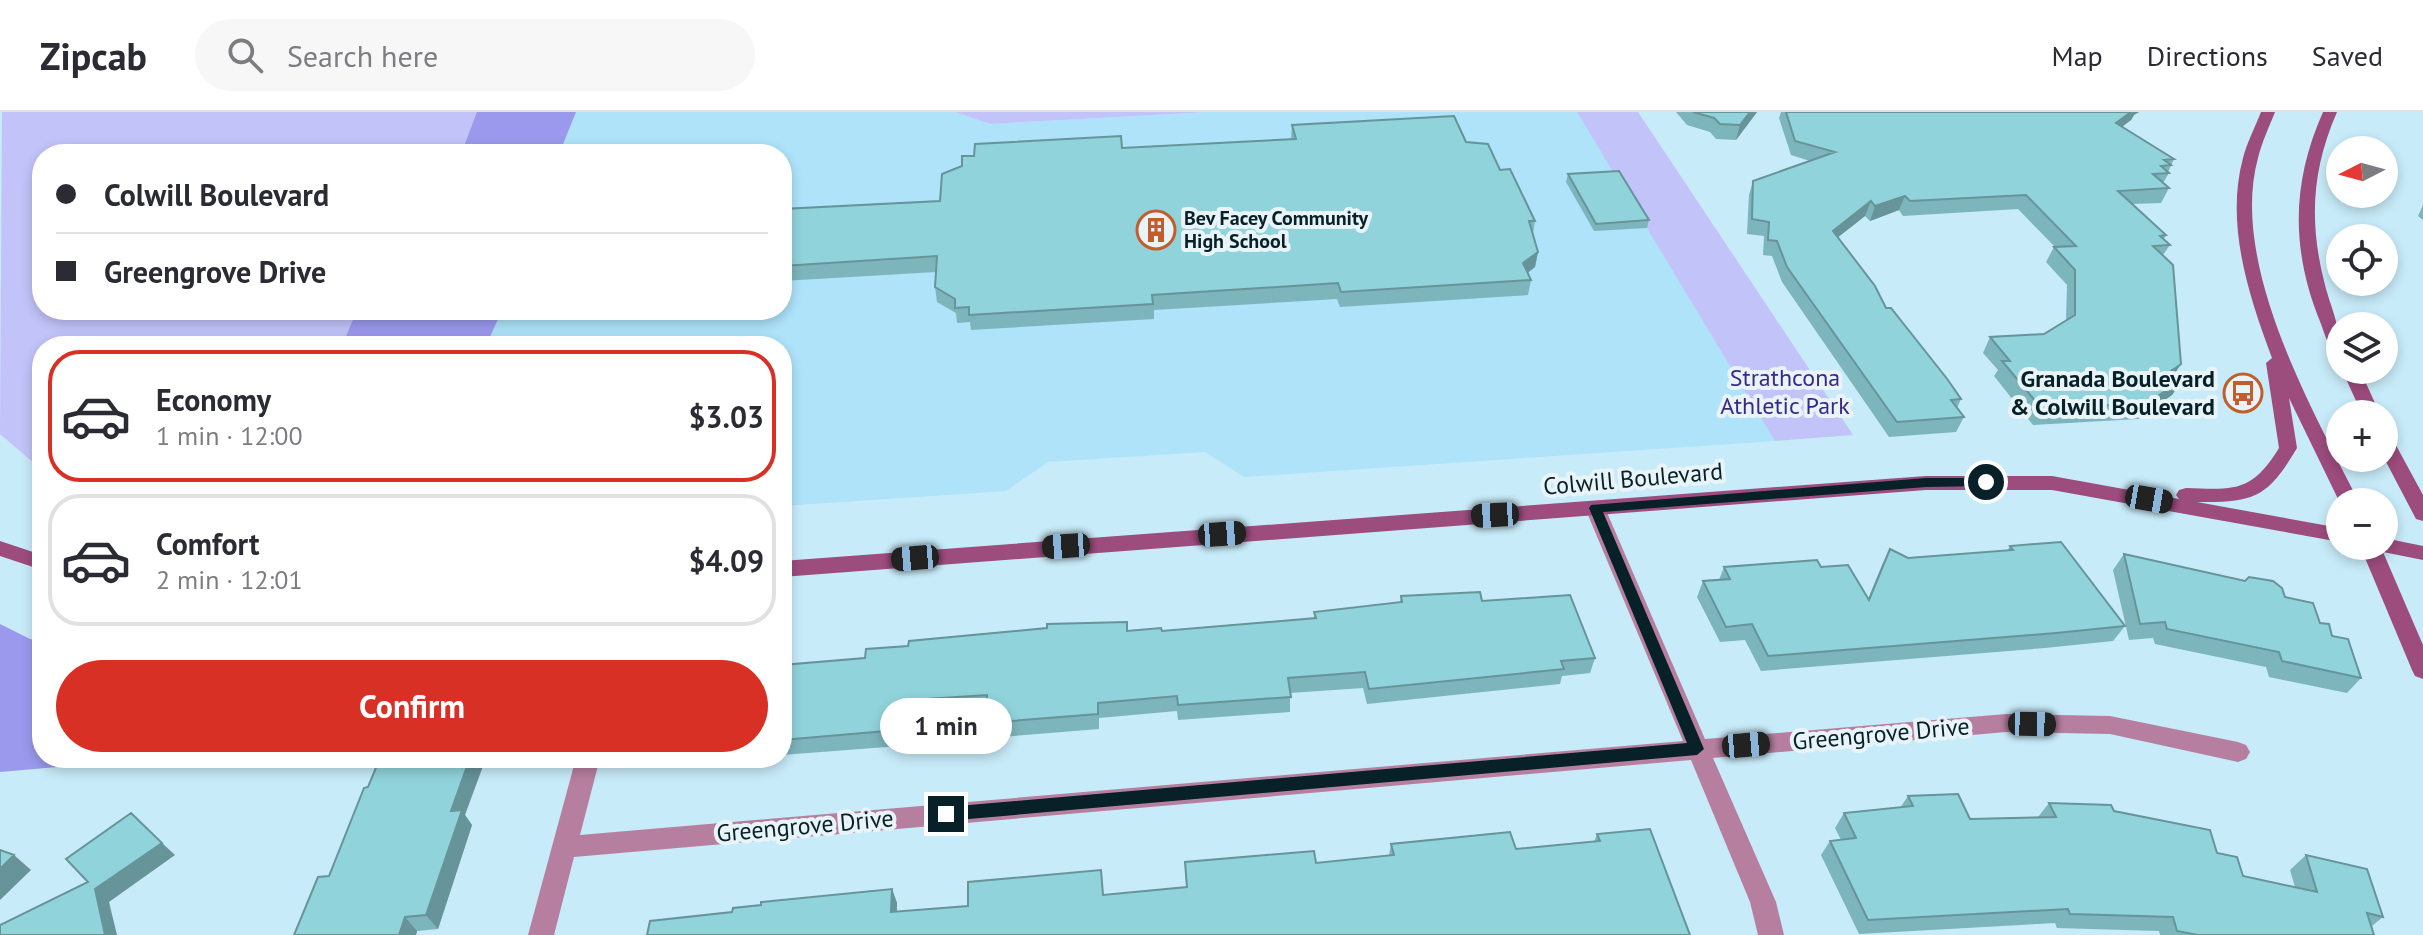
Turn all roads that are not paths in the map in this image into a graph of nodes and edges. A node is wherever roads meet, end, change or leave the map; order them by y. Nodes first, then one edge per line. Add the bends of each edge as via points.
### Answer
1 (2268, 112) edge
2 (2330, 112) edge
3 (2327, 312) edge
4 (2272, 340) junction
5 (2398, 467) edge
6 (2342, 488) edge
7 (2126, 495) junction
8 (1595, 508) junction
9 (2423, 514) edge
10 (2326, 532) edge
11 (0, 548) edge
12 (2398, 548) edge
13 (2423, 553) edge
14 (32, 559) edge
15 (2376, 560) edge
16 (792, 568) edge
17 (2423, 670) edge
18 (1697, 749) junction
19 (2238, 752) dead end
20 (585, 768) edge
21 (564, 847) junction
22 (541, 935) edge
23 (1771, 935) edge

1 - 4 main road via 2248,164 2244,203 2250,257
2 - 3 main road via 2316,138 2305,181 2310,265
4 - 6 main road
4 - 7 main road via 2288,448 2267,480 2220,496
5 - 9 main road
7 - 8 main road, Colwill Boulevard via 2052,483 1926,483
7 - 10 main road, Colwill Boulevard
8 - 16 main road, Colwill Boulevard
8 - 18 street
11 - 14 main road
12 - 13 main road
15 - 17 main road
18 - 19 street, Greengrove Drive via 2006,723 2110,725
18 - 21 street, Greengrove Drive
18 - 23 street via 1763,902
20 - 21 street
21 - 22 street

